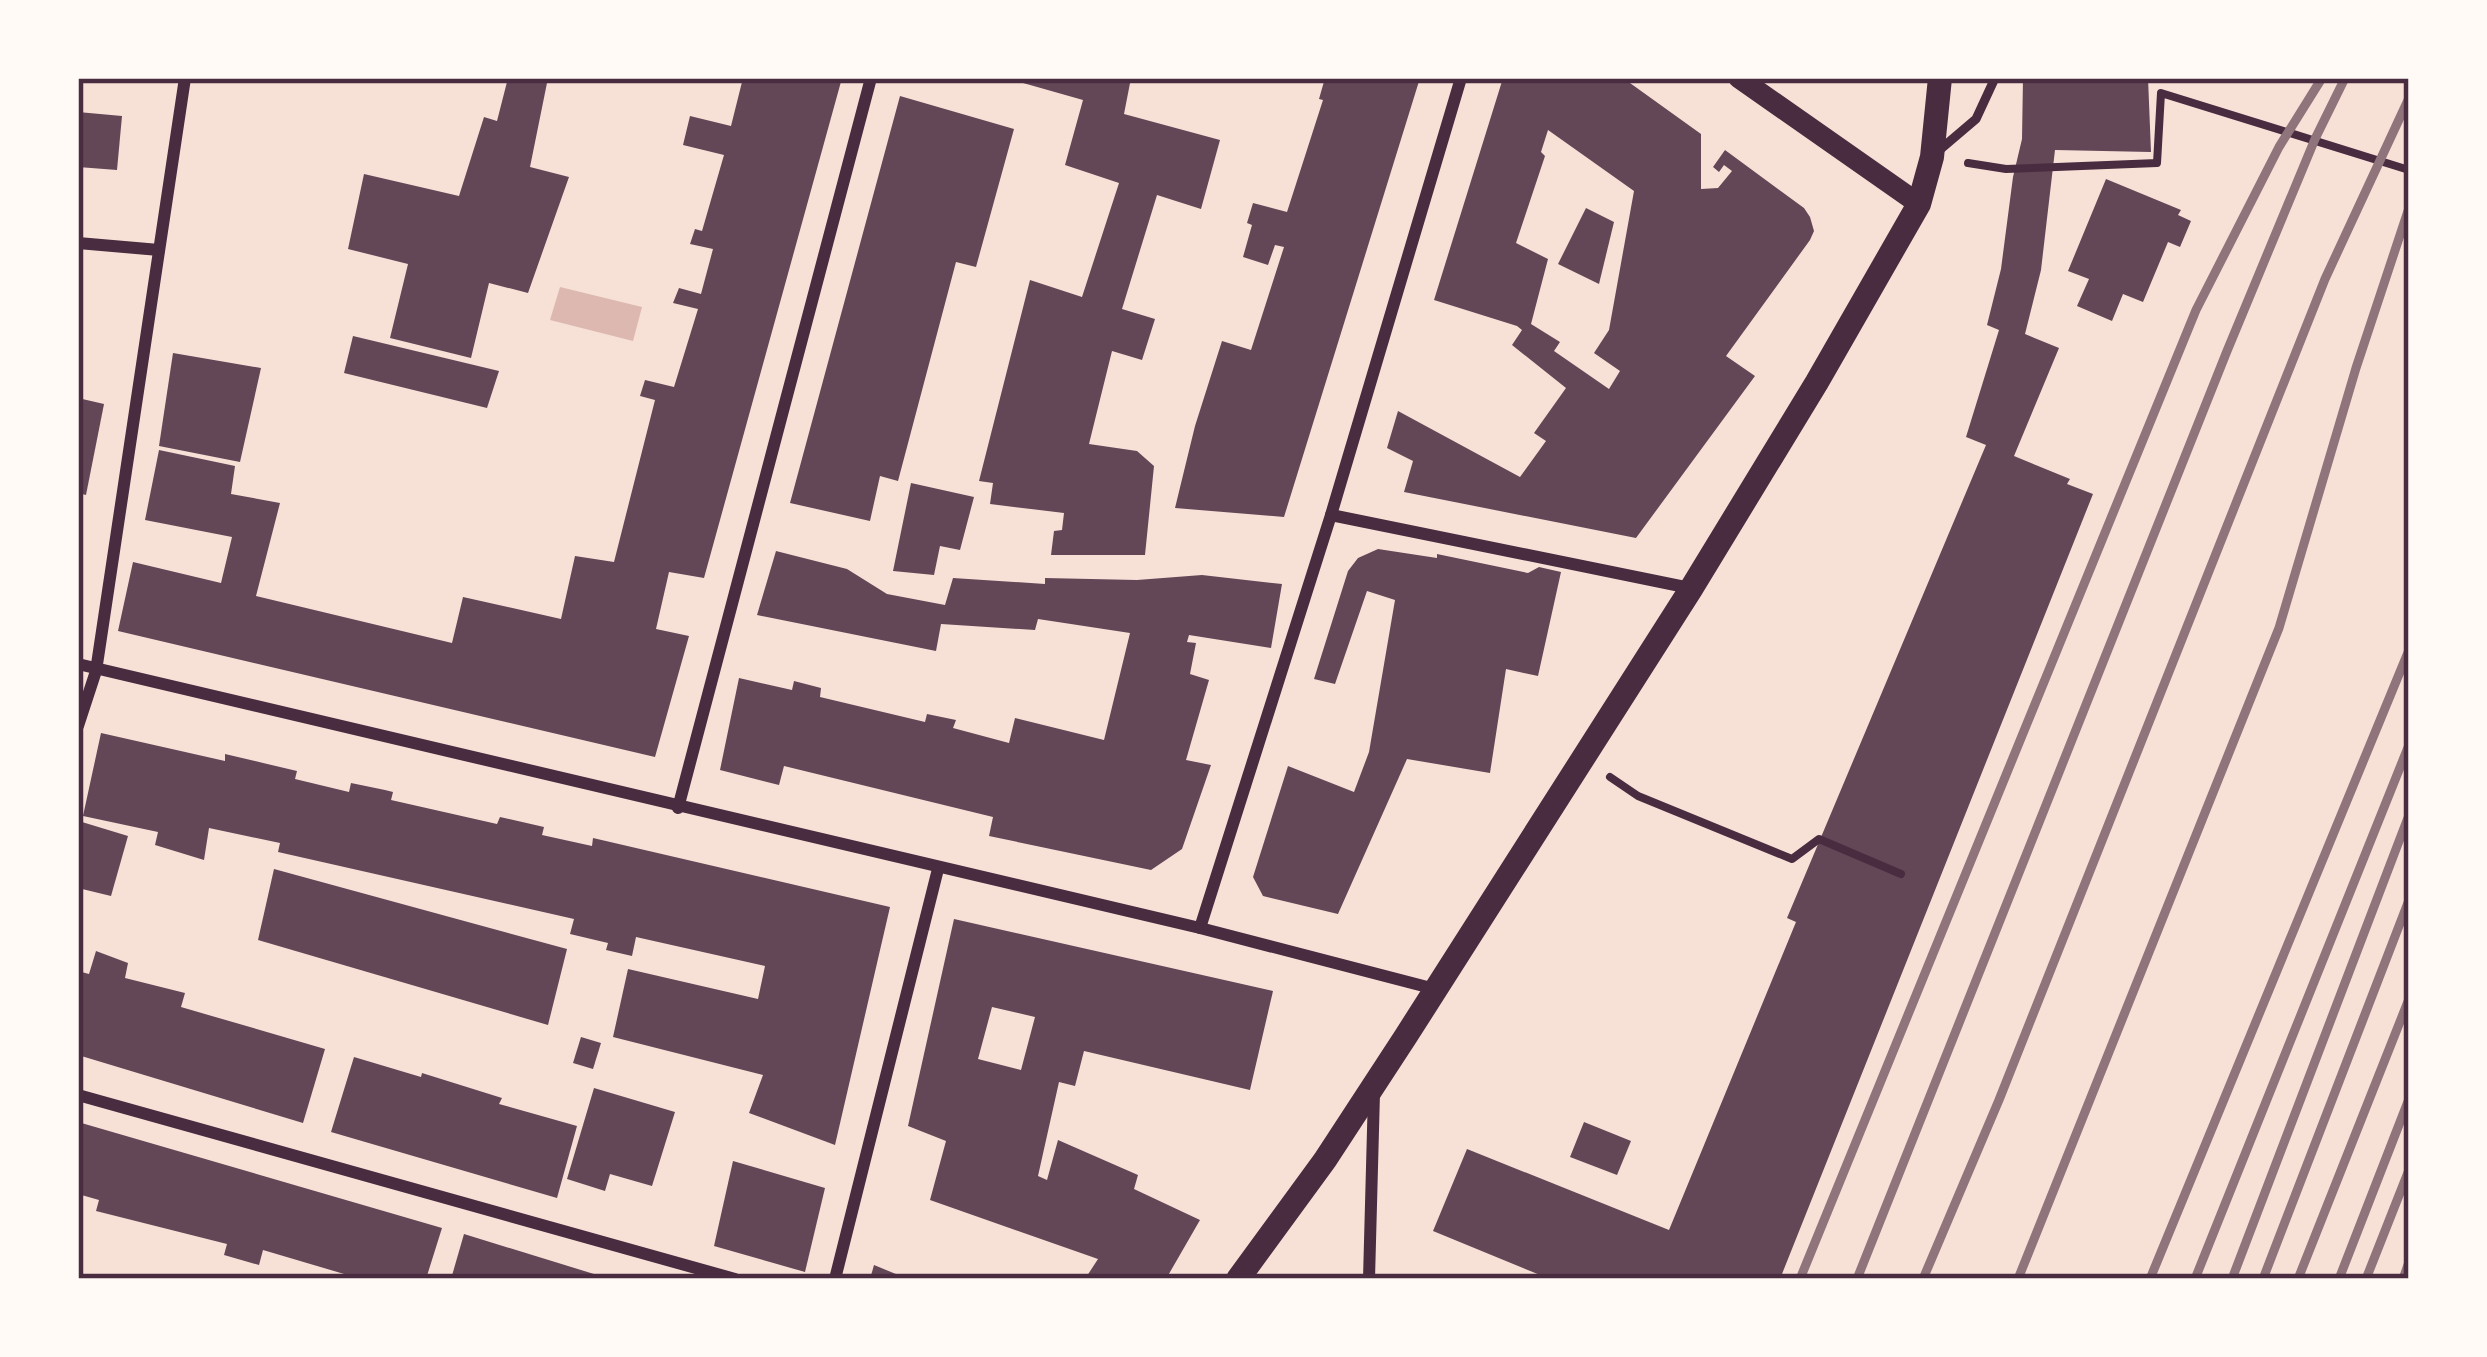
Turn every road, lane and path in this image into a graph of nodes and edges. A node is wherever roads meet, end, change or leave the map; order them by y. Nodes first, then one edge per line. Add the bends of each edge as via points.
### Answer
1 (185, 78) edge
2 (872, 78) edge
3 (1461, 78) edge
4 (1738, 78) edge
5 (1940, 78) edge
6 (1995, 78) edge
7 (1932, 157) junction
8 (2409, 170) edge
9 (1919, 204) junction
10 (78, 243) edge
11 (159, 250) junction
12 (1331, 514) junction
13 (1691, 589) junction
14 (78, 664) edge
15 (96, 671) junction
16 (78, 726) edge
17 (1582, 758) junction
18 (678, 808) junction
19 (938, 869) junction
20 (1901, 874) dead end
21 (1200, 928) junction
22 (1436, 989) junction
23 (1374, 1085) junction
24 (78, 1095) edge
25 (735, 1279) edge
26 (835, 1279) edge
27 (1238, 1279) edge
28 (1369, 1279) edge

1 - 11 street
2 - 18 street
3 - 12 street
4 - 9 street
5 - 7 main road
6 - 7 lane via 1976,119
7 - 8 path via 2006,169 2157,164 2161,93
7 - 9 main road
9 - 13 main road
10 - 11 street
11 - 15 street
12 - 13 street
12 - 21 street
13 - 17 main road
14 - 15 street
15 - 16 street
15 - 18 street
17 - 20 path via 1638,796 1792,860 1819,839
17 - 22 main road
18 - 19 street
19 - 21 street
19 - 26 street
21 - 22 street
22 - 23 main road
23 - 27 main road
23 - 28 street
24 - 25 street

